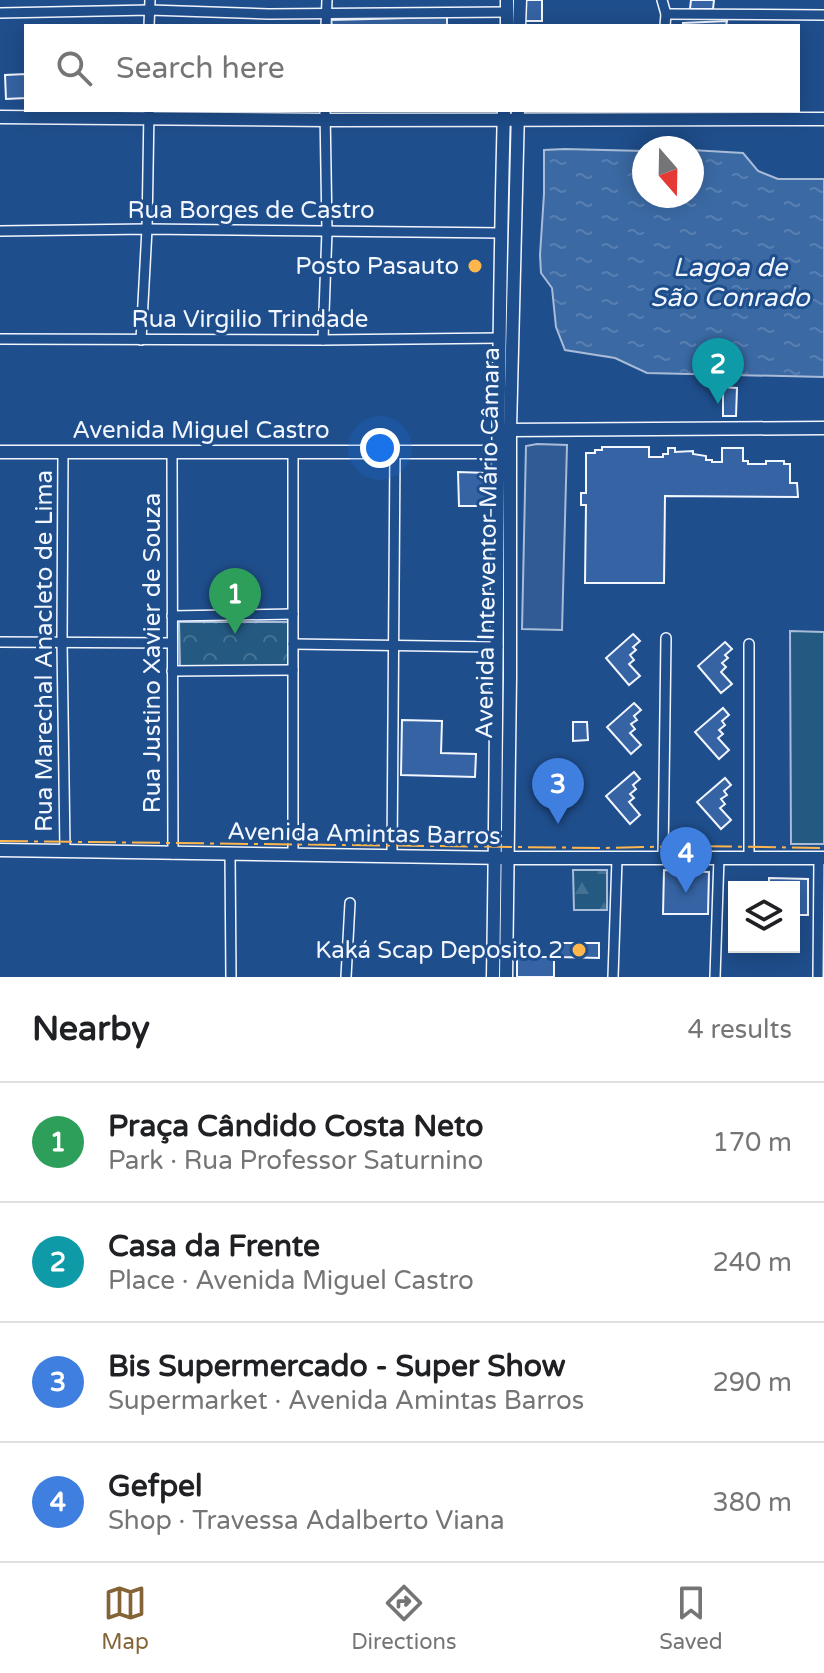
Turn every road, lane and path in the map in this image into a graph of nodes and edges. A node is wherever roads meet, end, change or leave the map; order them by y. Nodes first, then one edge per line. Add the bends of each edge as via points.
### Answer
1 (327, 0) edge
2 (520, 0) edge
3 (662, 0) edge
4 (150, 5) edge
5 (507, 6) edge
6 (0, 13) edge
7 (327, 13) junction
8 (666, 14) junction
9 (824, 15) edge
10 (734, 20) edge
11 (326, 24) edge
12 (519, 24) edge
13 (665, 24) edge
14 (149, 114) edge
15 (325, 115) edge
16 (511, 115) edge
17 (730, 115) edge
18 (0, 117) edge
19 (824, 119) edge
20 (147, 229) junction
21 (0, 231) edge
22 (327, 231) junction
23 (502, 233) junction
24 (500, 338) junction
25 (0, 339) edge
26 (141, 340) junction
27 (323, 340) junction
28 (824, 428) edge
29 (506, 434) junction
30 (0, 452) edge
31 (63, 452) junction
32 (172, 452) junction
33 (293, 452) junction
34 (395, 452) junction
35 (497, 452) junction
36 (293, 614) junction
37 (172, 616) junction
38 (666, 638) dead end
39 (0, 642) edge
40 (62, 642) junction
41 (172, 643) junction
42 (293, 644) junction
43 (749, 644) dead end
44 (394, 646) junction
45 (498, 647) junction
46 (293, 670) junction
47 (172, 671) junction
48 (0, 850) edge
49 (65, 850) junction
50 (173, 854) junction
51 (230, 854) junction
52 (293, 855) junction
53 (392, 857) junction
54 (719, 857) junction
55 (749, 857) junction
56 (501, 858) junction
57 (663, 858) junction
58 (821, 858) edge
59 (617, 859) junction
60 (350, 903) dead end
61 (231, 977) edge
62 (346, 977) edge
63 (493, 977) edge
64 (506, 977) edge
65 (613, 977) edge
66 (715, 977) edge
67 (818, 977) edge

1 - 7 street
2 - 12 main road
3 - 8 street
4 - 6 street
4 - 7 street
5 - 7 street
7 - 11 street
8 - 10 street
8 - 13 street
9 - 10 street
14 - 15 main road
14 - 18 main road
14 - 20 street
15 - 16 main road
15 - 22 street
16 - 17 main road
16 - 23 main road, Avenida Interventor Mário Câmara
16 - 29 main road, Avenida Interventor Mário Câmara
17 - 19 main road
20 - 21 street, Rua Borges de Castro
20 - 22 street, Rua Borges de Castro
20 - 26 street
22 - 23 street, Rua Borges de Castro
22 - 27 street
23 - 24 main road, Avenida Interventor Mário Câmara
24 - 27 street, Rua Virgilio Trindade
24 - 29 main road, Avenida Interventor Mário Câmara
25 - 26 street, Rua Virgilio Trindade
26 - 27 street, Rua Virgilio Trindade
28 - 29 main road
29 - 35 main road, Avenida Interventor Mário Câmara
29 - 56 main road, Avenida Interventor Mário Câmara via 510,678
30 - 31 main road, Avenida Miguel Castro
31 - 32 main road, Avenida Miguel Castro
31 - 40 street, Rua Marechal Anacleto de Lima
32 - 33 main road, Avenida Miguel Castro
32 - 37 street, Rua Justino Xavier de Souza
33 - 34 main road, Avenida Miguel Castro
33 - 36 street
34 - 35 main road, Avenida Miguel Castro
34 - 44 street
35 - 45 main road, Avenida Interventor Mário Câmara
36 - 37 street
36 - 42 street
37 - 41 street, Rua Justino Xavier de Souza
38 - 57 street
39 - 40 street
40 - 41 street
40 - 49 street, Rua Marechal Anacleto de Lima
41 - 47 street, Rua Justino Xavier de Souza
42 - 44 street
42 - 46 street
43 - 55 street
44 - 45 street
44 - 53 street
45 - 56 main road, Avenida Interventor Mário Câmara
46 - 47 street
46 - 52 street
47 - 50 street, Rua Justino Xavier de Souza
48 - 49 main road, Avenida Amintas Barros
49 - 50 main road, Avenida Amintas Barros
50 - 51 main road, Avenida Amintas Barros
51 - 52 main road, Avenida Amintas Barros
51 - 61 street
52 - 53 main road, Avenida Amintas Barros
53 - 56 main road, Avenida Amintas Barros
54 - 55 main road, Avenida Amintas Barros
54 - 57 main road, Avenida Amintas Barros
54 - 66 street
55 - 58 main road, Avenida Amintas Barros
56 - 59 main road, Avenida Amintas Barros
56 - 63 main road, Avenida Interventor Mário Câmara
56 - 64 main road, Avenida Interventor Mário Câmara
57 - 59 main road, Avenida Amintas Barros
58 - 67 street
59 - 65 street
60 - 62 street

